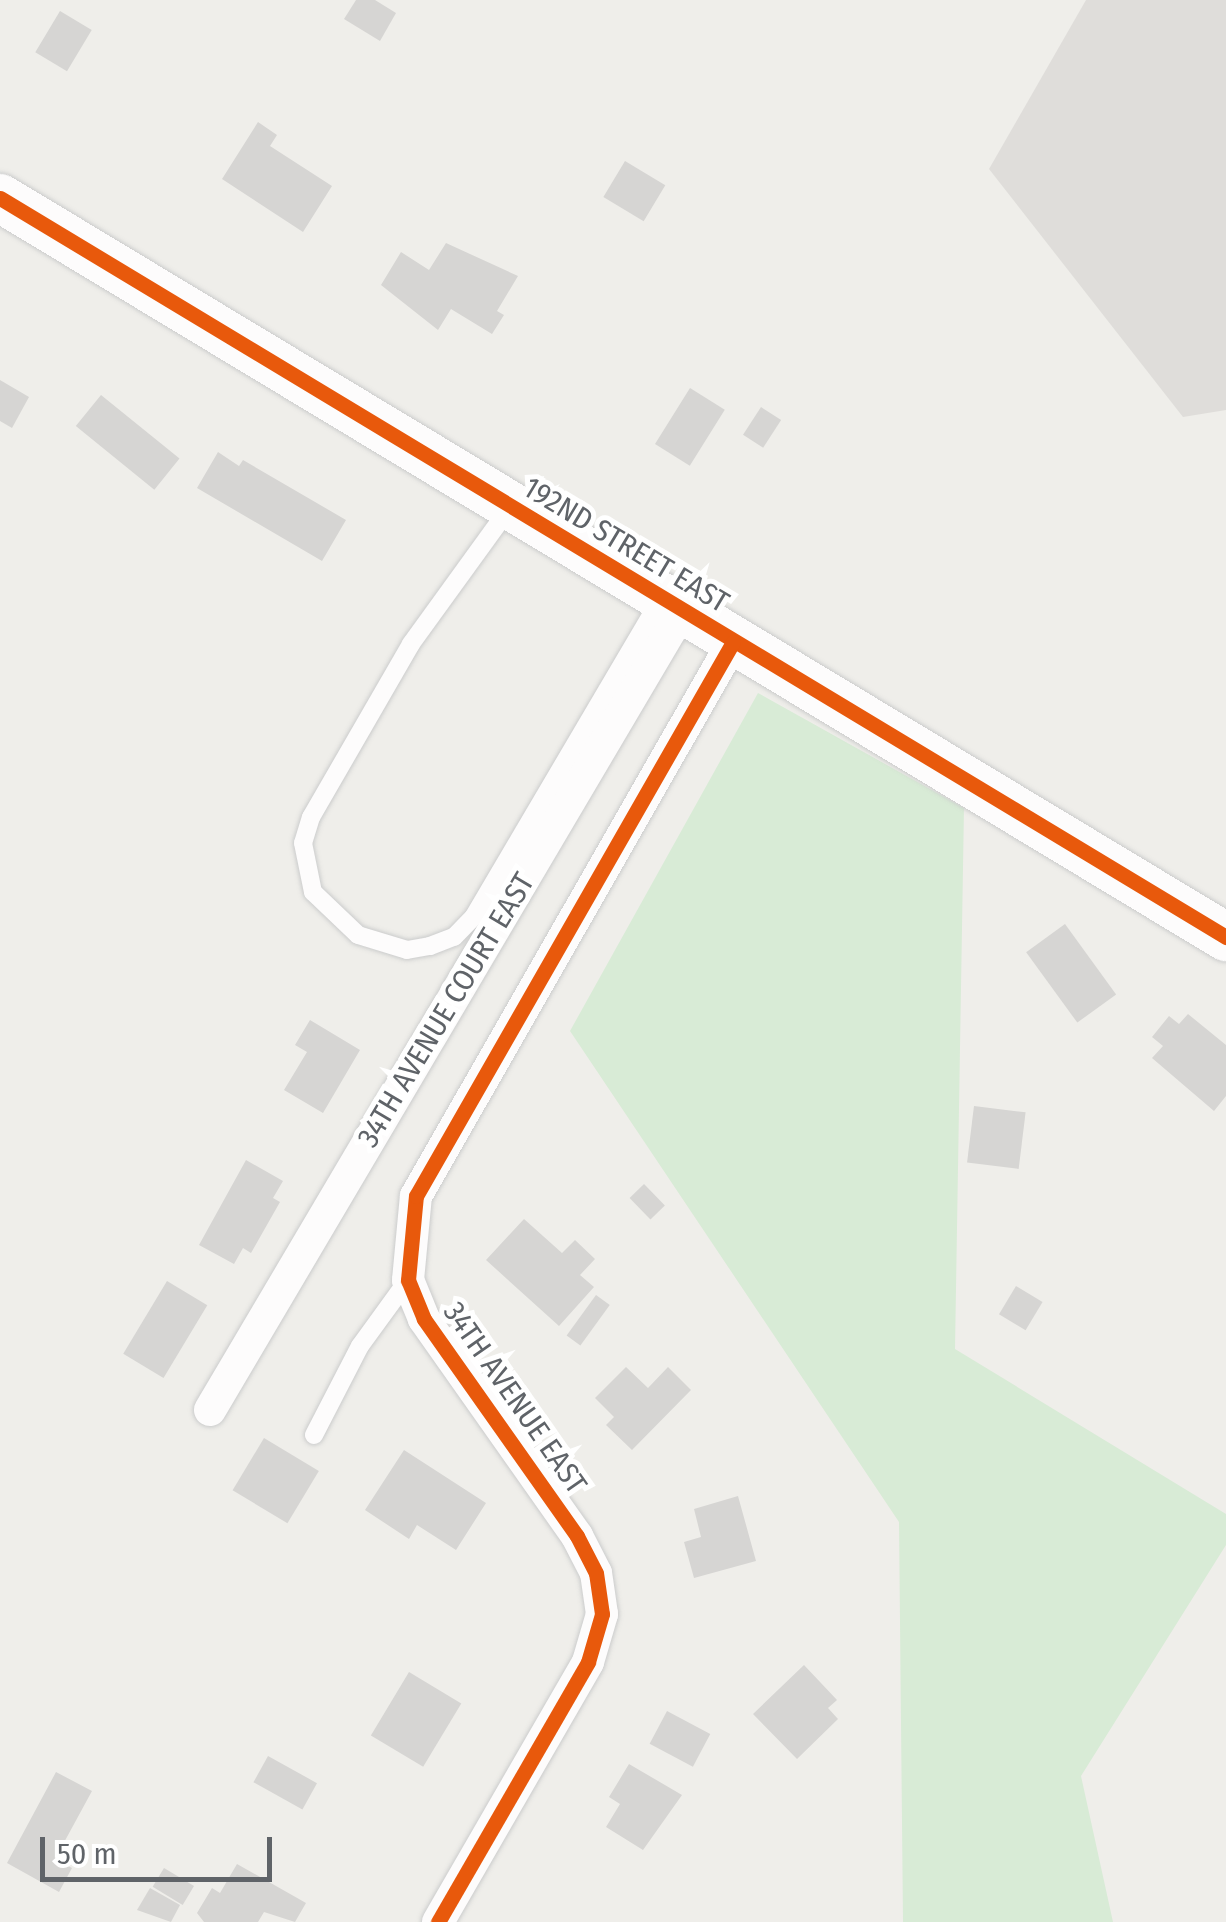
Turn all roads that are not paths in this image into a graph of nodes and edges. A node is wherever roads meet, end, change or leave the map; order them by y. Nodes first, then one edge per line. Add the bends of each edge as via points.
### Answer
1 (0, 198) edge
2 (510, 507) junction
3 (672, 605) junction
4 (733, 642) junction
5 (1226, 937) edge
6 (408, 1280) junction
7 (210, 1410) dead end
8 (314, 1436) dead end
9 (438, 1922) edge

1 - 2 street, 192ND STREET EAST
2 - 3 street, 192ND STREET EAST
2 - 3 lane via 411,644 310,817 304,855 313,892 358,936 407,950 454,937 474,916
3 - 4 street, 192ND STREET EAST
3 - 7 street, 34TH AVENUE COURT EAST
4 - 5 street, 192ND STREET EAST
4 - 6 street, 34TH AVENUE EAST via 427,1169 408,1234
6 - 8 lane via 360,1346
6 - 9 street, 34TH AVENUE EAST via 424,1319 577,1536 596,1574 602,1614 588,1662

